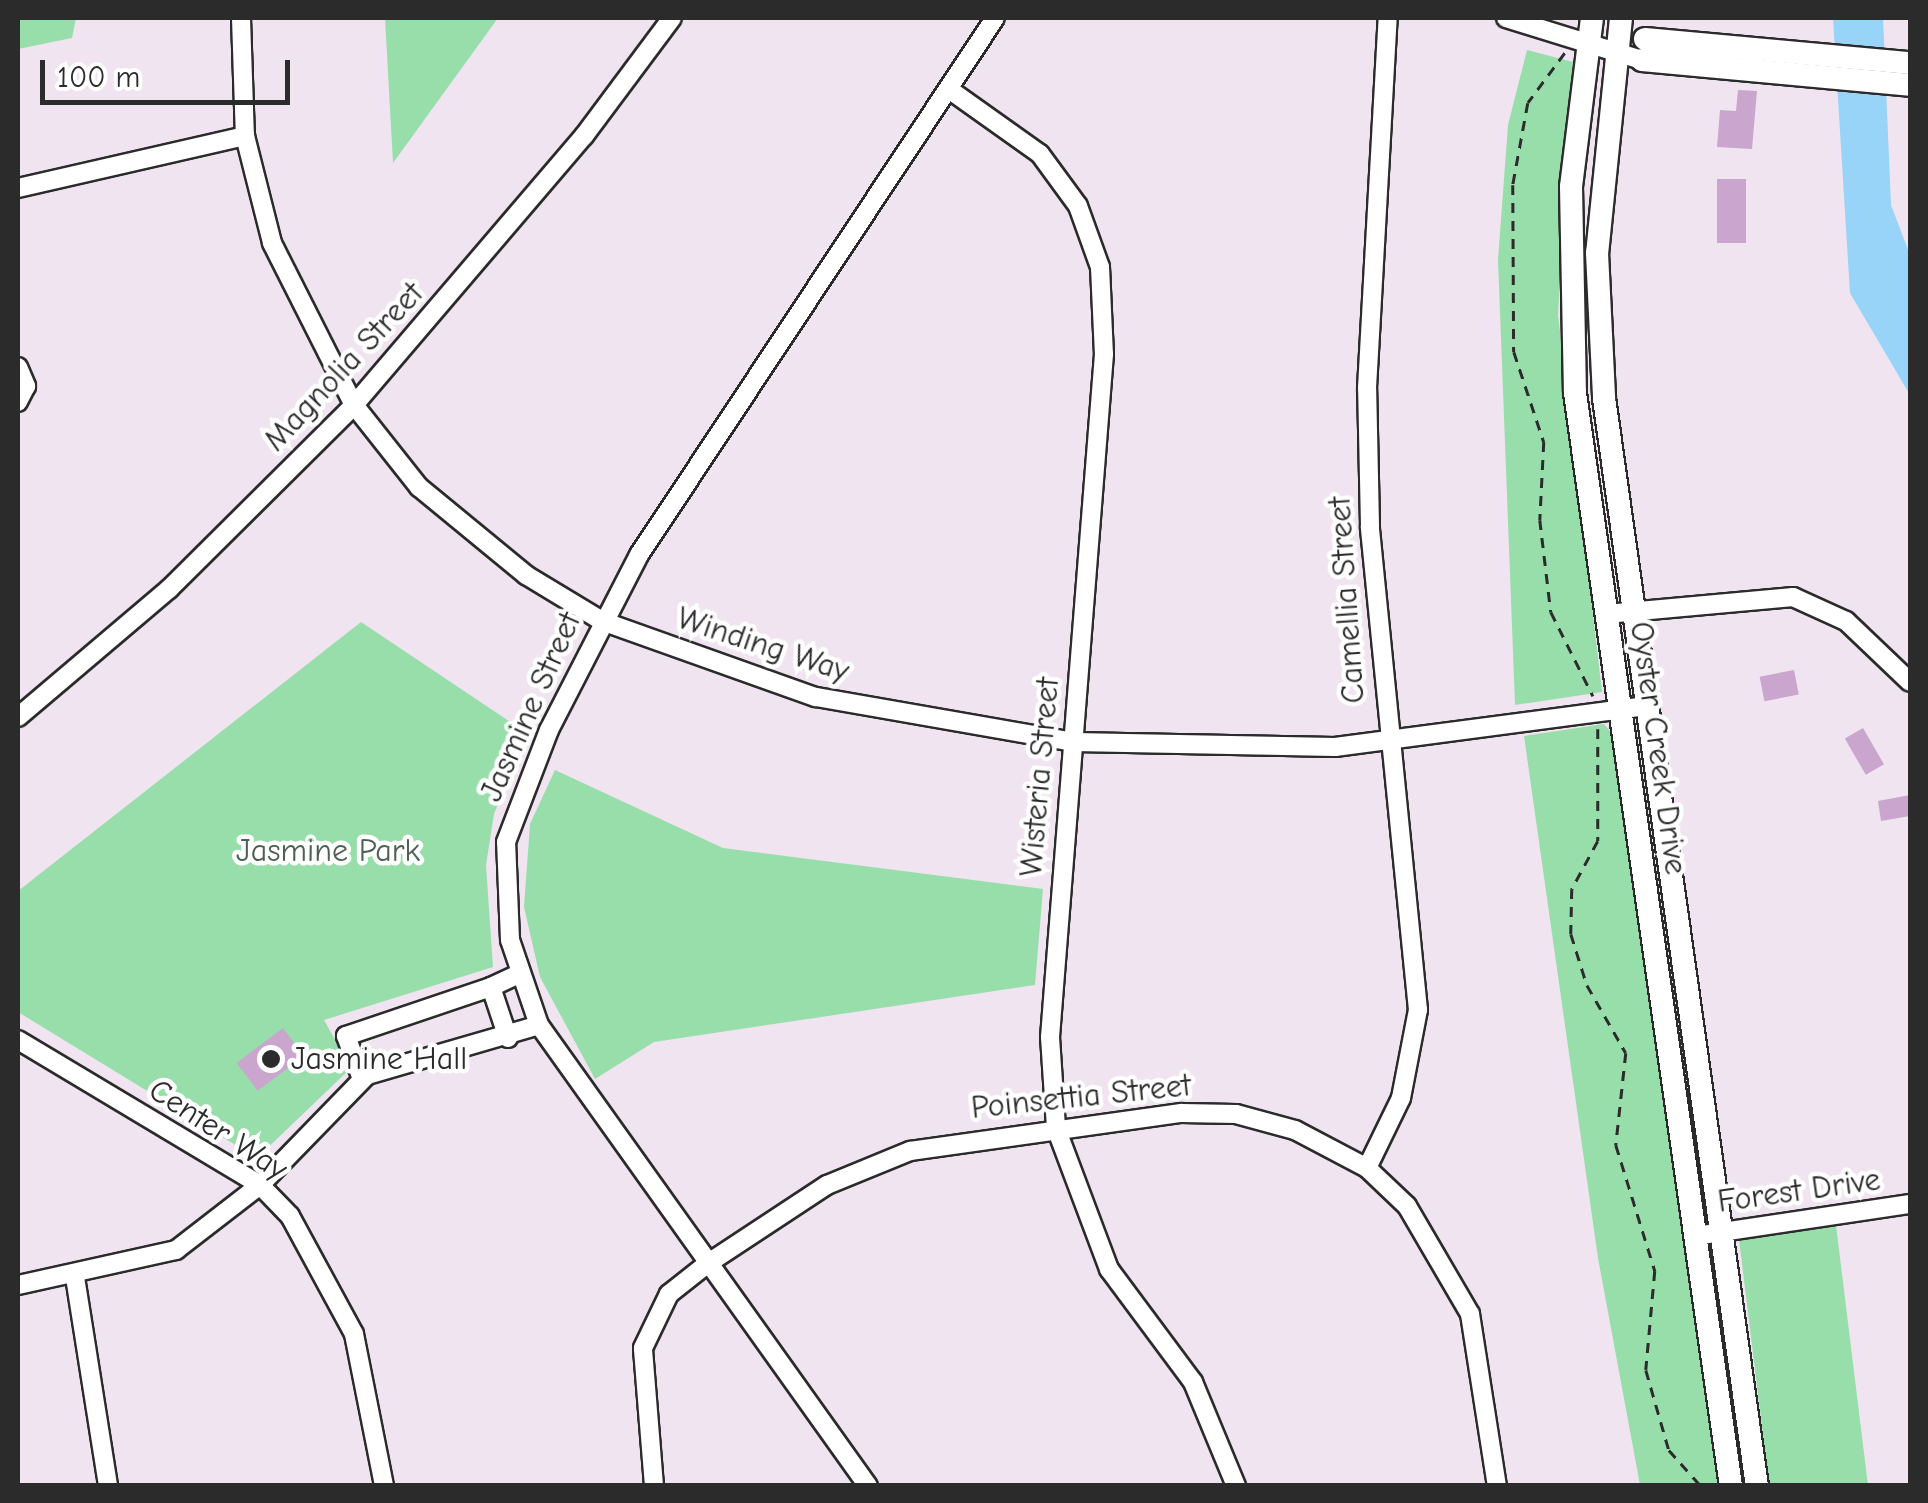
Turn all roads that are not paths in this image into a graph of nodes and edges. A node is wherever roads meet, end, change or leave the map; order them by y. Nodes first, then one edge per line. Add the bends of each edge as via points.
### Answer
1 (240, 18) edge
2 (672, 18) edge
3 (996, 18) edge
4 (1388, 18) edge
5 (1506, 18) edge
6 (1592, 18) edge
7 (1621, 18) edge
8 (1578, 40) junction
9 (1618, 46) junction
10 (1644, 49) joint
11 (1783, 60) junction
12 (1910, 63) edge
13 (1910, 85) edge
14 (950, 90) junction
15 (245, 136) junction
16 (18, 188) edge
17 (18, 367) edge
18 (18, 402) edge
19 (354, 405) junction
20 (1633, 610) junction
21 (1606, 614) junction
22 (602, 621) junction
23 (1910, 682) edge
24 (1646, 706) junction
25 (1620, 710) junction
26 (18, 717) edge
27 (1388, 740) junction
28 (1074, 742) junction
29 (519, 974) junction
30 (491, 986) junction
31 (539, 1025) junction
32 (508, 1038) junction
33 (18, 1040) edge
34 (362, 1080) junction
35 (1056, 1128) junction
36 (1367, 1168) junction
37 (260, 1186) junction
38 (1910, 1204) edge
39 (1721, 1232) junction
40 (1695, 1236) junction
41 (707, 1264) junction
42 (75, 1277) junction
43 (18, 1284) edge
44 (108, 1486) edge
45 (384, 1486) edge
46 (654, 1486) edge
47 (868, 1486) edge
48 (1236, 1486) edge
49 (1497, 1486) edge
50 (1731, 1486) edge
51 (1757, 1486) edge

1 - 15 street, Winding Way
2 - 19 street, Magnolia Street via 584,136
3 - 14 street, Jasmine Street
4 - 27 street, Camellia Street via 1366,388
5 - 8 street
6 - 8 main road, Oyster Creek Drive
7 - 9 main road, Oyster Creek Drive
8 - 9 street
8 - 21 main road, Oyster Creek Drive via 1568,272
9 - 10 street
9 - 20 main road, Oyster Creek Drive via 1597,253 1604,398
10 - 11 main road
11 - 12 main road
11 - 13 main road
14 - 22 street, Jasmine Street
14 - 28 street, Wisteria Street via 1040,154 1078,206 1100,267 1104,354
15 - 16 street
15 - 19 street, Winding Way via 289,288
17 - 18 street via 26,386
19 - 22 street, Winding Way via 419,487 512,564
19 - 26 street, Magnolia Street via 235,528
20 - 21 street
20 - 23 street via 1793,597 1846,622
20 - 24 main road, Oyster Creek Drive
21 - 25 main road, Oyster Creek Drive
22 - 28 street, Winding Way via 816,697
22 - 29 street, Jasmine Street via 511,823 505,889
24 - 25 street, Winding Way
24 - 39 main road, Oyster Creek Drive
25 - 27 street, Winding Way
25 - 40 main road, Oyster Creek Drive
27 - 28 street, Winding Way via 1253,751
27 - 36 street, Camellia Street via 1418,1010 1402,1098
28 - 35 street, Wisteria Street via 1050,1037
29 - 30 street
29 - 31 street, Jasmine Street
30 - 32 street
30 - 34 street via 346,1036
31 - 32 street
31 - 41 street, Jasmine Street
32 - 34 street
33 - 37 street, Center Way
34 - 37 street
35 - 36 street, Poinsettia Street via 1236,1114 1305,1134
35 - 41 street, Poinsettia Street via 938,1143 882,1161 801,1200
35 - 48 street, Wisteria Street via 1109,1269 1193,1382
36 - 49 street, Poinsettia Street via 1452,1271 1478,1350
37 - 42 street via 176,1250
37 - 45 street, Center Way via 308,1240 343,1306
38 - 39 street, Forest Drive
39 - 40 street, Forest Drive
39 - 51 main road, Oyster Creek Drive
40 - 50 main road, Oyster Creek Drive
41 - 46 street, Poinsettia Street via 669,1294 642,1348
41 - 47 street, Jasmine Street
42 - 43 street
42 - 44 street

